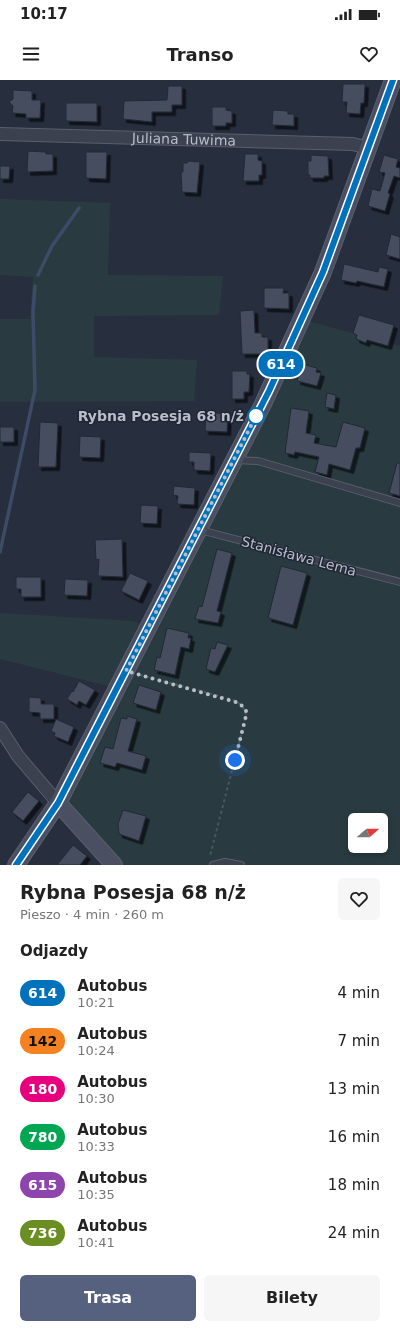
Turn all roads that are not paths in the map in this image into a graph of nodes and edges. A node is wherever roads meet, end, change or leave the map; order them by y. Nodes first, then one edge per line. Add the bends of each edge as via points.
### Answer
1 (393, 80) edge
2 (0, 134) edge
3 (368, 148) junction
4 (234, 460) junction
5 (400, 503) edge
6 (198, 529) junction
7 (400, 582) edge
8 (0, 728) edge
9 (58, 803) junction
10 (16, 865) edge
11 (114, 865) edge
12 (214, 865) edge
13 (241, 865) edge

1 - 3 street
2 - 3 street, Juliana Tuwima via 353,144
3 - 4 street via 323,272
4 - 5 lane via 258,461
4 - 6 street
6 - 7 lane, Stanisława Lema
6 - 9 street
8 - 9 street via 18,756
9 - 10 street
9 - 11 street
12 - 13 lane via 225,862

